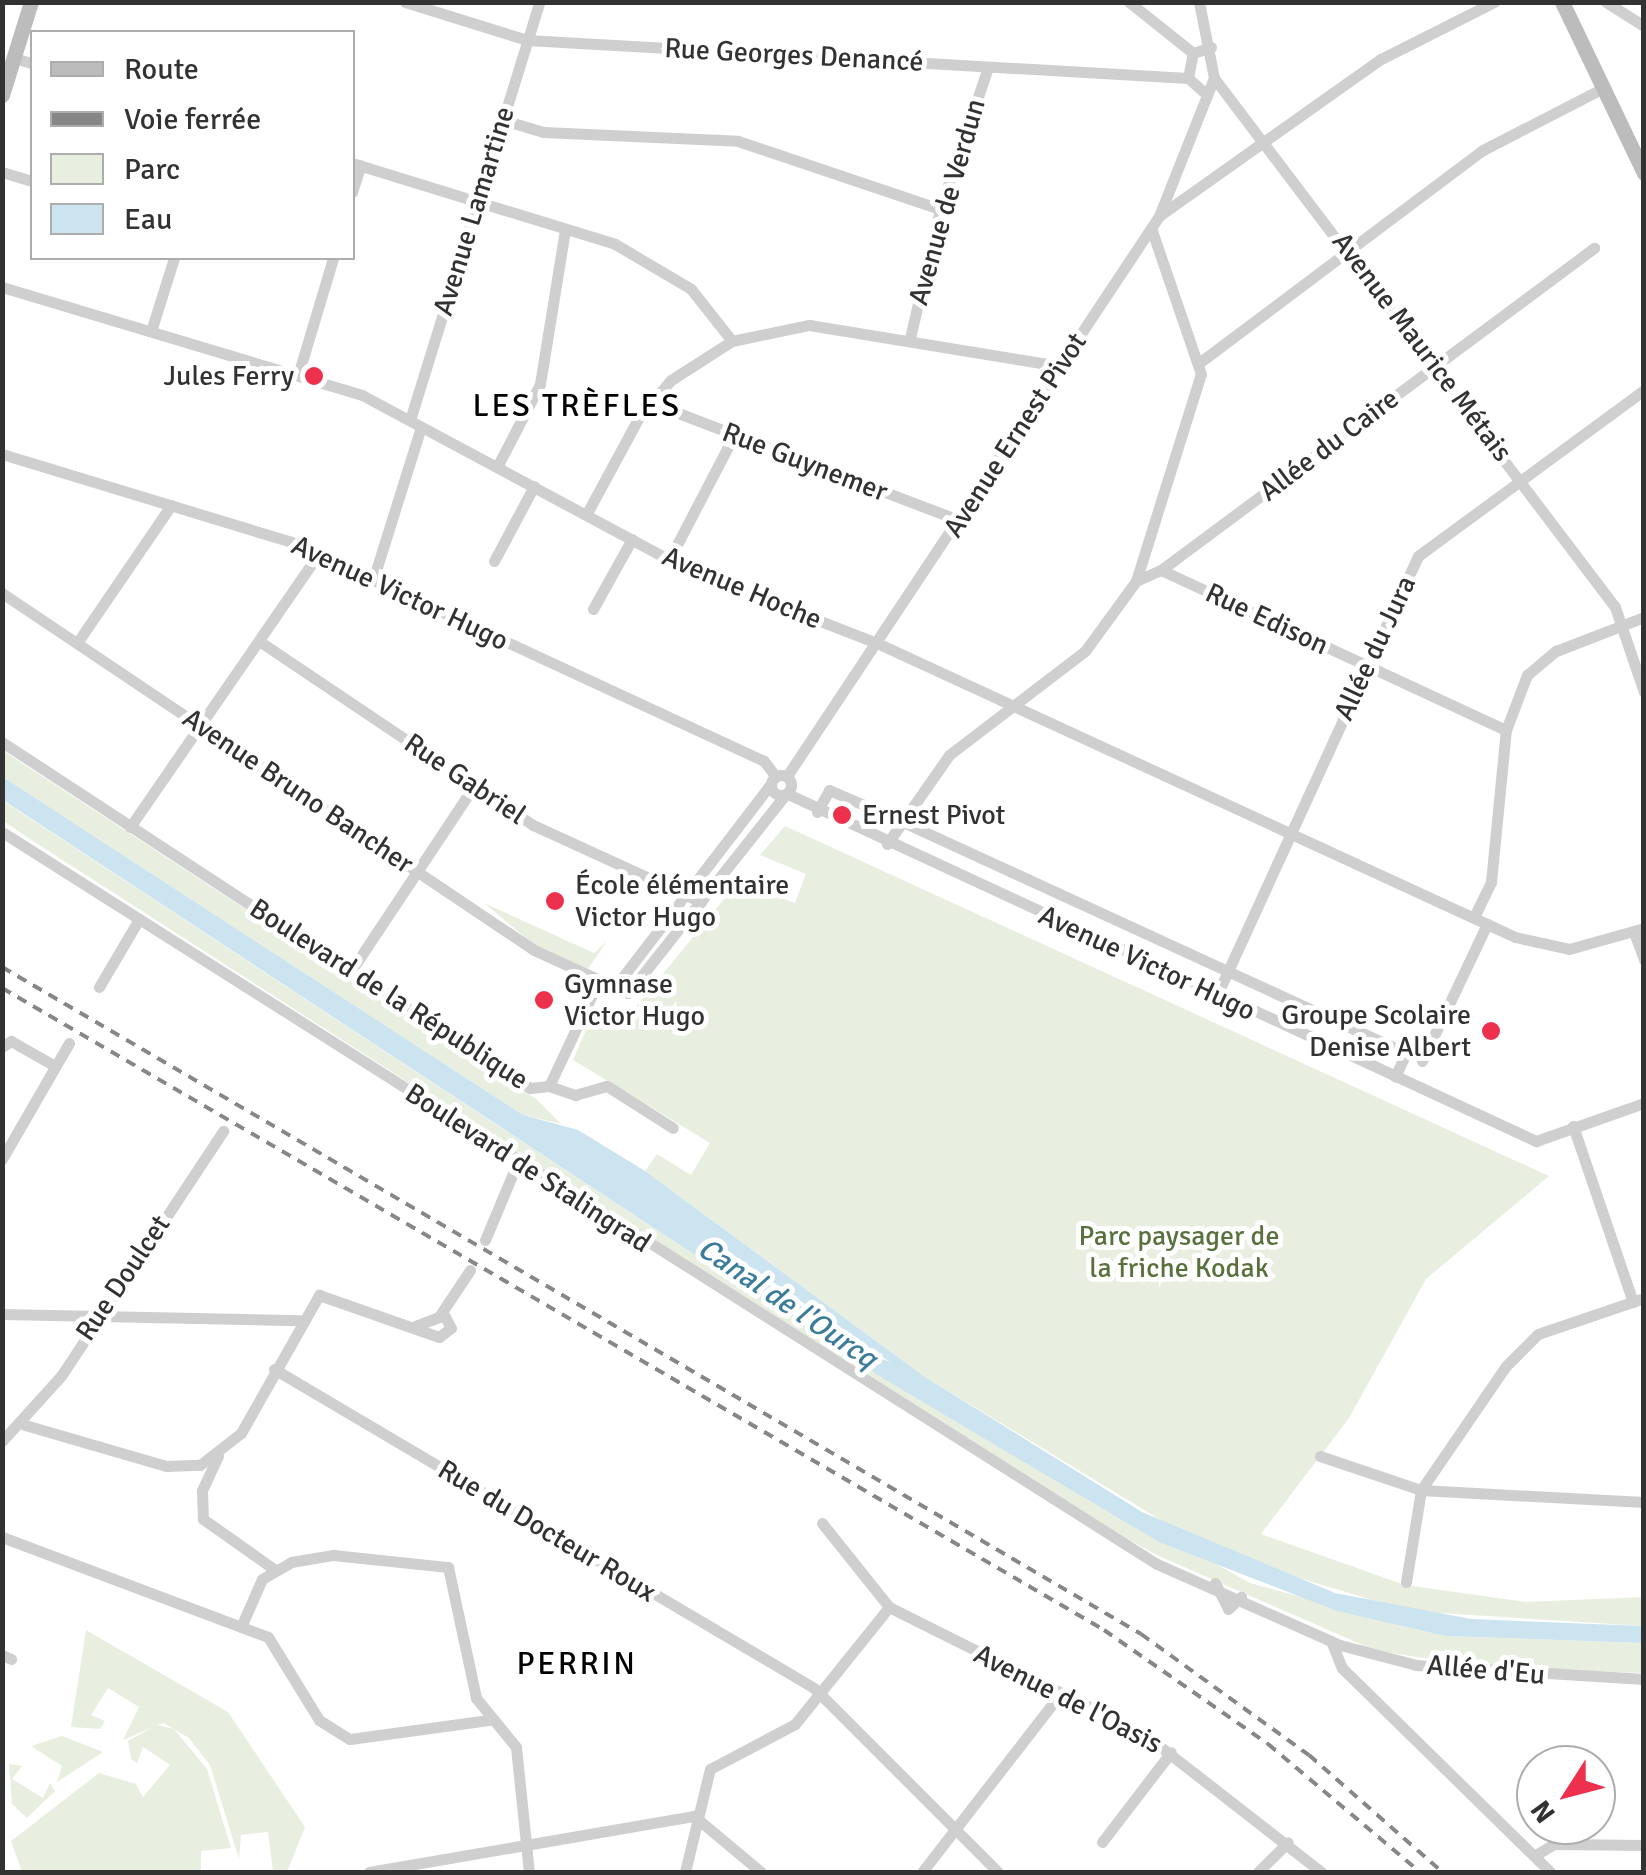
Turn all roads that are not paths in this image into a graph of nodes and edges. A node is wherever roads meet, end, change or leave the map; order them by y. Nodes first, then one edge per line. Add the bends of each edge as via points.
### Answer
1 (31, 2) edge
2 (405, 2) edge
3 (538, 2) edge
4 (1129, 2) edge
5 (1199, 2) edge
6 (1494, 2) edge
7 (1562, 2) edge
8 (1606, 2) edge
9 (1644, 26) edge
10 (527, 40) junction
11 (1211, 47) junction
12 (1193, 53) junction
13 (14, 58) junction
14 (30, 63) edge
15 (988, 67) junction
16 (1188, 78) junction
17 (1214, 78) junction
18 (1603, 88) junction
19 (3, 89) edge
20 (1208, 94) junction
21 (502, 120) junction
22 (1270, 144) junction
23 (356, 164) edge
24 (2, 172) edge
25 (1644, 173) edge
26 (30, 179) edge
27 (478, 201) junction
28 (940, 208) junction
29 (1160, 216) junction
30 (1151, 228) junction
31 (565, 229) junction
32 (1594, 248) dead end
33 (1351, 252) junction
34 (173, 260) edge
35 (332, 260) edge
36 (2, 287) edge
37 (152, 331) junction
38 (910, 338) junction
39 (732, 340) junction
40 (1199, 363) junction
41 (1060, 366) junction
42 (1436, 366) junction
43 (298, 376) junction
44 (1644, 390) edge
45 (652, 402) junction
46 (416, 423) junction
47 (734, 435) junction
48 (2, 454) edge
49 (497, 467) junction
50 (1521, 480) junction
51 (534, 486) junction
52 (172, 505) junction
53 (586, 514) junction
54 (958, 520) junction
55 (632, 539) junction
56 (318, 554) junction
57 (670, 560) junction
58 (494, 561) dead end
59 (1161, 570) junction
60 (374, 580) junction
61 (1136, 581) junction
62 (2, 593) edge
63 (593, 609) dead end
64 (1644, 617) edge
65 (1622, 624) junction
66 (259, 641) junction
67 (78, 643) junction
68 (876, 643) junction
69 (1367, 665) junction
70 (1644, 692) edge
71 (1008, 704) junction
72 (198, 725) junction
73 (1506, 730) junction
74 (2, 742) edge
75 (778, 779) junction
76 (474, 786) junction
77 (786, 794) junction
78 (817, 812) junction
79 (903, 822) junction
80 (130, 827) junction
81 (2, 832) edge
82 (1289, 834) junction
83 (886, 844) junction
84 (417, 872) junction
85 (1017, 874) junction
86 (684, 894) junction
87 (1006, 899) junction
88 (702, 902) junction
89 (1474, 917) junction
90 (139, 920) junction
91 (1487, 924) junction
92 (1639, 930) edge
93 (1644, 960) edge
94 (351, 971) junction
95 (1227, 973) junction
96 (599, 980) junction
97 (100, 987) dead end
98 (615, 987) junction
99 (1217, 995) junction
100 (69, 1043) dead end
101 (2, 1047) edge
102 (1422, 1061) dead end
103 (55, 1066) junction
104 (1395, 1077) junction
105 (549, 1086) junction
106 (1644, 1103) edge
107 (1573, 1126) junction
108 (673, 1128) dead end
109 (222, 1131) dead end
110 (7, 1141) edge
111 (2, 1159) edge
112 (518, 1160) junction
113 (485, 1240) dead end
114 (470, 1270) dead end
115 (1638, 1300) edge
116 (2, 1314) edge
117 (98, 1315) junction
118 (440, 1315) junction
119 (300, 1320) junction
120 (416, 1326) junction
121 (274, 1369) junction
122 (25, 1424) junction
123 (2, 1442) edge
124 (218, 1456) junction
125 (1320, 1456) dead end
126 (1421, 1490) junction
127 (1644, 1502) edge
128 (822, 1524) dead end
129 (2, 1537) edge
130 (274, 1569) junction
131 (1406, 1582) dead end
132 (1241, 1597) joint
133 (889, 1607) junction
134 (241, 1627) junction
135 (1331, 1642) junction
136 (1644, 1679) edge
137 (1061, 1692) junction
138 (821, 1694) junction
139 (489, 1720) junction
140 (1171, 1752) junction
141 (694, 1816) junction
142 (955, 1830) junction
143 (1102, 1842) dead end
144 (1288, 1842) junction
145 (528, 1845) junction
146 (1644, 1845) edge
147 (1534, 1856) junction
148 (370, 1872) edge
149 (529, 1872) edge
150 (685, 1872) edge
151 (761, 1872) edge
152 (922, 1872) edge
153 (998, 1872) edge
154 (1258, 1872) edge
155 (1321, 1872) edge
156 (1550, 1872) edge

1 - 13 street
2 - 10 street, Rue Georges Denancé
3 - 10 street, Avenue Lamartine
4 - 12 street
5 - 11 street
6 - 22 street via 1380,58
7 - 18 street
8 - 9 street
10 - 15 street, Rue Georges Denancé
10 - 21 street, Avenue Lamartine
11 - 12 street
11 - 17 street
12 - 16 street
13 - 14 street
13 - 19 street
15 - 16 street, Rue Georges Denancé
15 - 28 street, Avenue de Verdun
16 - 20 street
17 - 20 street, Avenue Ernest Pivot
17 - 22 street, Avenue Maurice Métais
18 - 25 street
18 - 33 street via 1483,150
20 - 29 street, Avenue Ernest Pivot
21 - 27 street, Avenue Lamartine
21 - 28 street via 543,132 738,141
22 - 29 street
22 - 33 street, Avenue Maurice Métais
23 - 27 street
24 - 26 street
27 - 31 street
27 - 46 street, Avenue Lamartine
28 - 38 street, Avenue de Verdun
29 - 30 street, Avenue Ernest Pivot
30 - 40 street
30 - 41 street, Avenue Ernest Pivot
31 - 39 street via 654,263 691,289
31 - 49 street via 540,384
32 - 42 street, Allée du Caire
33 - 40 street
33 - 42 street, Avenue Maurice Métais
34 - 37 street
35 - 43 street
36 - 37 street, Avenue Hoche
37 - 43 street, Avenue Hoche
38 - 39 street via 809,325
38 - 41 street
39 - 45 street
40 - 61 street via 1192,420 1140,548
41 - 54 street, Avenue Ernest Pivot
42 - 50 street, Avenue Maurice Métais
42 - 59 street, Allée du Caire
43 - 46 street, Avenue Hoche
44 - 50 street, Allée du Jura
45 - 47 street, Rue Guynemer
45 - 53 street
46 - 49 street, Avenue Hoche
46 - 60 street, Avenue Lamartine
47 - 54 street, Rue Guynemer
47 - 57 street
48 - 52 street, Avenue Victor Hugo
49 - 51 street, Avenue Hoche
50 - 65 street, Avenue Maurice Métais
50 - 69 street, Allée du Jura via 1418,556
51 - 53 street, Avenue Hoche
51 - 58 street
52 - 56 street, Avenue Victor Hugo
52 - 67 street
53 - 55 street, Avenue Hoche
54 - 68 street, Avenue Ernest Pivot
55 - 57 street, Avenue Hoche
55 - 63 street
56 - 60 street, Avenue Victor Hugo
56 - 66 street
57 - 68 street, Avenue Hoche
59 - 61 street
59 - 69 street, Rue Edison
60 - 75 street, Avenue Victor Hugo via 764,761
61 - 71 street via 1086,651
62 - 67 street, Avenue Bruno Bancher
64 - 65 street
65 - 70 street, Avenue Maurice Métais
65 - 73 street via 1556,652 1528,675
66 - 72 street
66 - 76 street, Rue Gabriel
67 - 72 street, Avenue Bruno Bancher
68 - 71 street, Avenue Hoche
68 - 75 street, Avenue Ernest Pivot
69 - 73 street, Rue Edison
69 - 82 street, Allée du Jura
71 - 79 street via 949,756
71 - 82 street, Avenue Hoche
72 - 80 street
72 - 84 street, Avenue Bruno Bancher
73 - 89 street via 1491,882
74 - 80 street, Boulevard de la République
75 - 77 street, Avenue Victor Hugo
75 - 86 street
76 - 84 street
76 - 86 street, Rue Gabriel via 533,825
77 - 78 street, Avenue Victor Hugo
77 - 88 street
78 - 79 street, Avenue Victor Hugo via 829,790
78 - 83 street, Avenue Victor Hugo
79 - 83 street
79 - 85 street, Avenue Victor Hugo
80 - 94 street, Boulevard de la République
81 - 90 street, Boulevard de Stalingrad
82 - 89 street, Avenue Hoche
82 - 95 street, Allée du Jura
83 - 87 street, Avenue Victor Hugo
84 - 94 street
84 - 96 street, Avenue Bruno Bancher via 534,950
85 - 87 street
85 - 95 street, Avenue Victor Hugo
86 - 88 street, Rue Gabriel
86 - 98 street
87 - 99 street, Avenue Victor Hugo
88 - 98 street via 628,993
89 - 91 street, Avenue Hoche
90 - 97 street
90 - 112 street, Boulevard de Stalingrad
91 - 92 street, Avenue Hoche via 1569,949
91 - 102 street
92 - 93 street
94 - 105 street, Boulevard de la République via 530,1088
95 - 99 street, Allée du Jura
95 - 104 street, Avenue Victor Hugo via 1406,1053
96 - 98 street
96 - 105 street, Boulevard de la République
99 - 104 street, Avenue Victor Hugo
100 - 103 street
101 - 103 street via 12,1041
103 - 110 street
104 - 107 street, Avenue Victor Hugo via 1536,1141
105 - 108 street via 575,1095 608,1086
106 - 107 street, Avenue Victor Hugo
107 - 115 street
109 - 117 street, Rue Doulcet
110 - 111 street
112 - 113 street
112 - 132 street, Boulevard de Stalingrad via 973,1455 1157,1564
114 - 118 street
115 - 126 street via 1538,1334
116 - 117 street
117 - 119 street
117 - 122 street, Rue Doulcet
118 - 120 street
118 - 120 street via 450,1322 444,1336
119 - 120 street via 330,1292
119 - 121 street
121 - 124 street
121 - 138 street, Rue du Docteur Roux
122 - 123 street, Rue Doulcet
122 - 124 street via 174,1468
124 - 130 street via 202,1491 203,1519
125 - 126 street
126 - 127 street
126 - 131 street
128 - 133 street, Avenue de l'Oasis
129 - 134 street
130 - 134 street
130 - 139 street via 334,1555 438,1564 456,1581 472,1687
132 - 135 street, Allée d'Eu
133 - 137 street, Avenue de l'Oasis
133 - 138 street
134 - 139 street via 277,1644 319,1720 350,1739
135 - 136 street, Allée d'Eu via 1495,1674
135 - 147 street via 1342,1668
137 - 140 street, Avenue de l'Oasis
137 - 142 street
138 - 141 street via 787,1730 710,1769
138 - 142 street, Rue du Docteur Roux
139 - 145 street via 516,1747
140 - 143 street
140 - 144 street, Avenue de l'Oasis
141 - 145 street
141 - 150 street
141 - 151 street
142 - 152 street
142 - 153 street, Rue du Docteur Roux
144 - 154 street
144 - 155 street, Avenue de l'Oasis
145 - 148 street
145 - 149 street
146 - 147 street via 1554,1844
147 - 156 street

